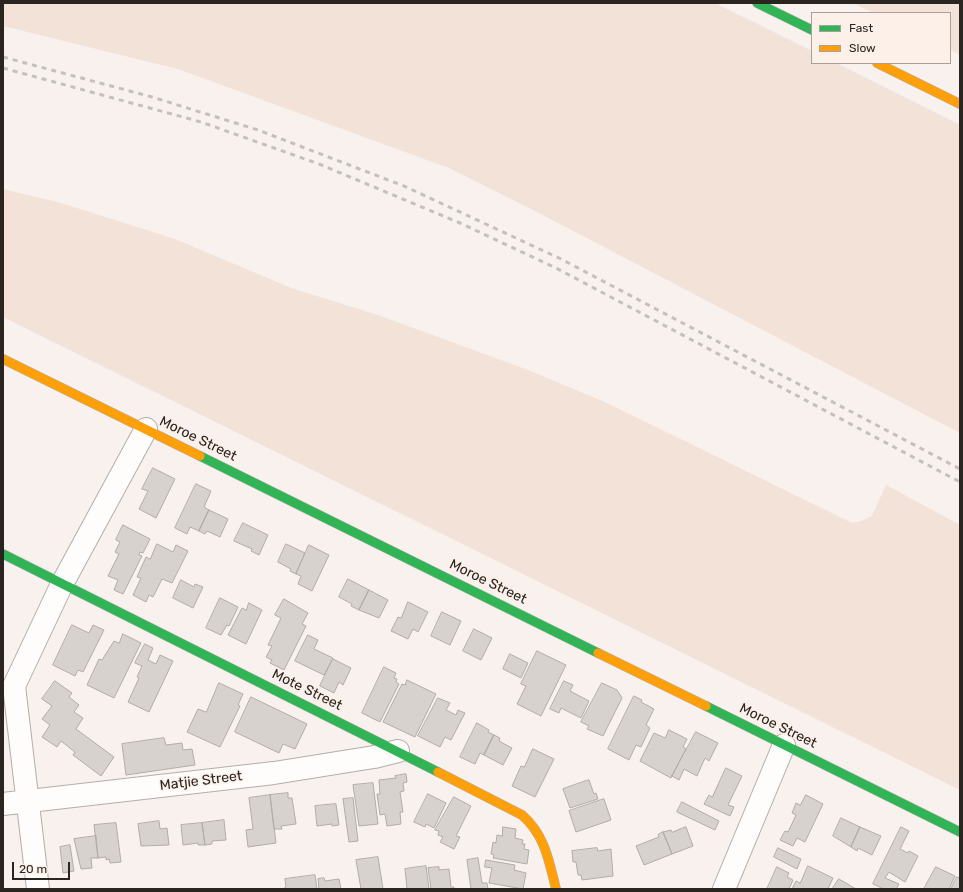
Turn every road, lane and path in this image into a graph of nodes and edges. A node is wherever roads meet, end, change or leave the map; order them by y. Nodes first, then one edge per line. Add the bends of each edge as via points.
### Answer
1 (757, 3) edge
2 (811, 30) edge
3 (879, 64) edge
4 (960, 104) edge
5 (3, 359) edge
6 (146, 429) junction
7 (3, 554) edge
8 (62, 584) junction
9 (8, 685) edge
10 (784, 745) junction
11 (398, 751) junction
12 (28, 801) junction
13 (3, 804) edge
14 (960, 832) edge
15 (38, 889) edge
16 (556, 889) edge
17 (724, 889) edge

1 - 2 street
3 - 4 street
5 - 6 street, Moroe Street
6 - 8 street
6 - 10 street, Moroe Street
7 - 8 street, Mote Street
8 - 9 street
8 - 11 street, Mote Street
9 - 12 street
10 - 14 street, Moroe Street
10 - 17 street
11 - 12 street, Matjie Street via 274,772
11 - 16 street, Mote Street via 532,822 544,844
12 - 13 street, Matjie Street
12 - 15 street

